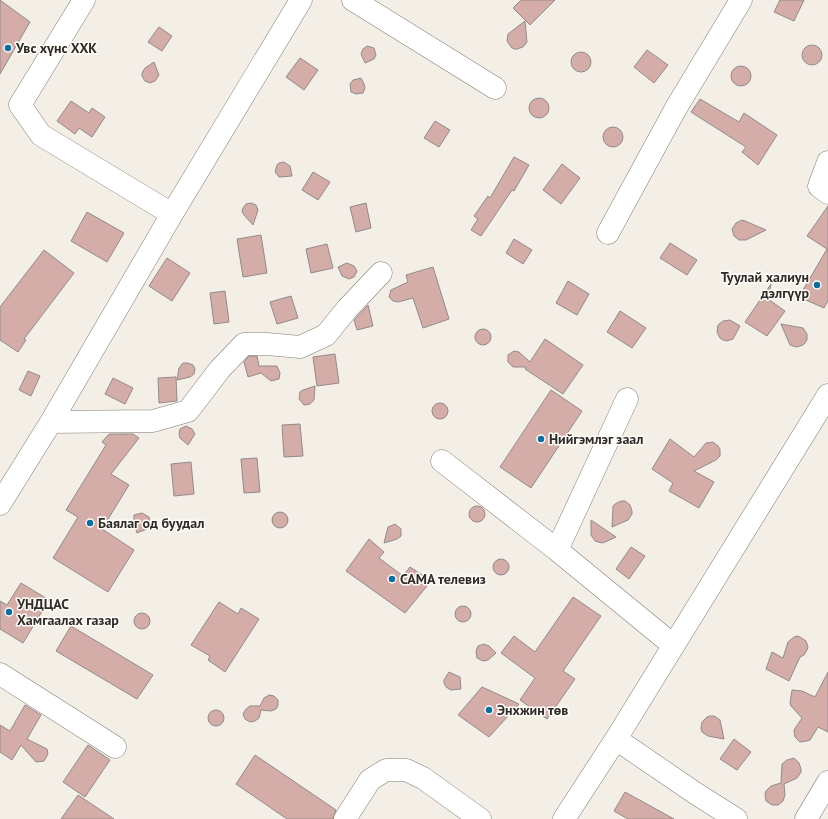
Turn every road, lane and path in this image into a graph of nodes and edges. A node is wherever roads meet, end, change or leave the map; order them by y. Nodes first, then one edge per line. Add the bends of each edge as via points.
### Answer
1 (84, 0) edge
2 (301, 0) edge
3 (353, 0) edge
4 (741, 0) edge
5 (495, 88) dead end
6 (828, 162) edge
7 (828, 193) edge
8 (172, 214) junction
9 (608, 233) dead end
10 (381, 273) dead end
11 (828, 395) edge
12 (627, 399) dead end
13 (51, 422) junction
14 (442, 461) dead end
15 (0, 504) edge
16 (558, 550) junction
17 (673, 645) junction
18 (0, 674) edge
19 (616, 739) junction
20 (115, 747) dead end
21 (828, 782) edge
22 (345, 819) edge
23 (480, 819) edge
24 (564, 819) edge
25 (736, 819) edge
26 (806, 819) edge

1 - 8 street via 20,105 41,135
2 - 8 street
3 - 5 street
4 - 9 street via 676,108
6 - 7 street via 819,186
8 - 13 street
10 - 13 street via 347,308 326,335 300,347 244,344 220,369 188,411 153,420
11 - 17 street
12 - 16 street
13 - 15 street
14 - 16 street
16 - 17 street
17 - 19 street
18 - 20 street
19 - 24 street
19 - 25 street
21 - 26 street
22 - 23 street via 370,780 386,770 406,770 423,778

